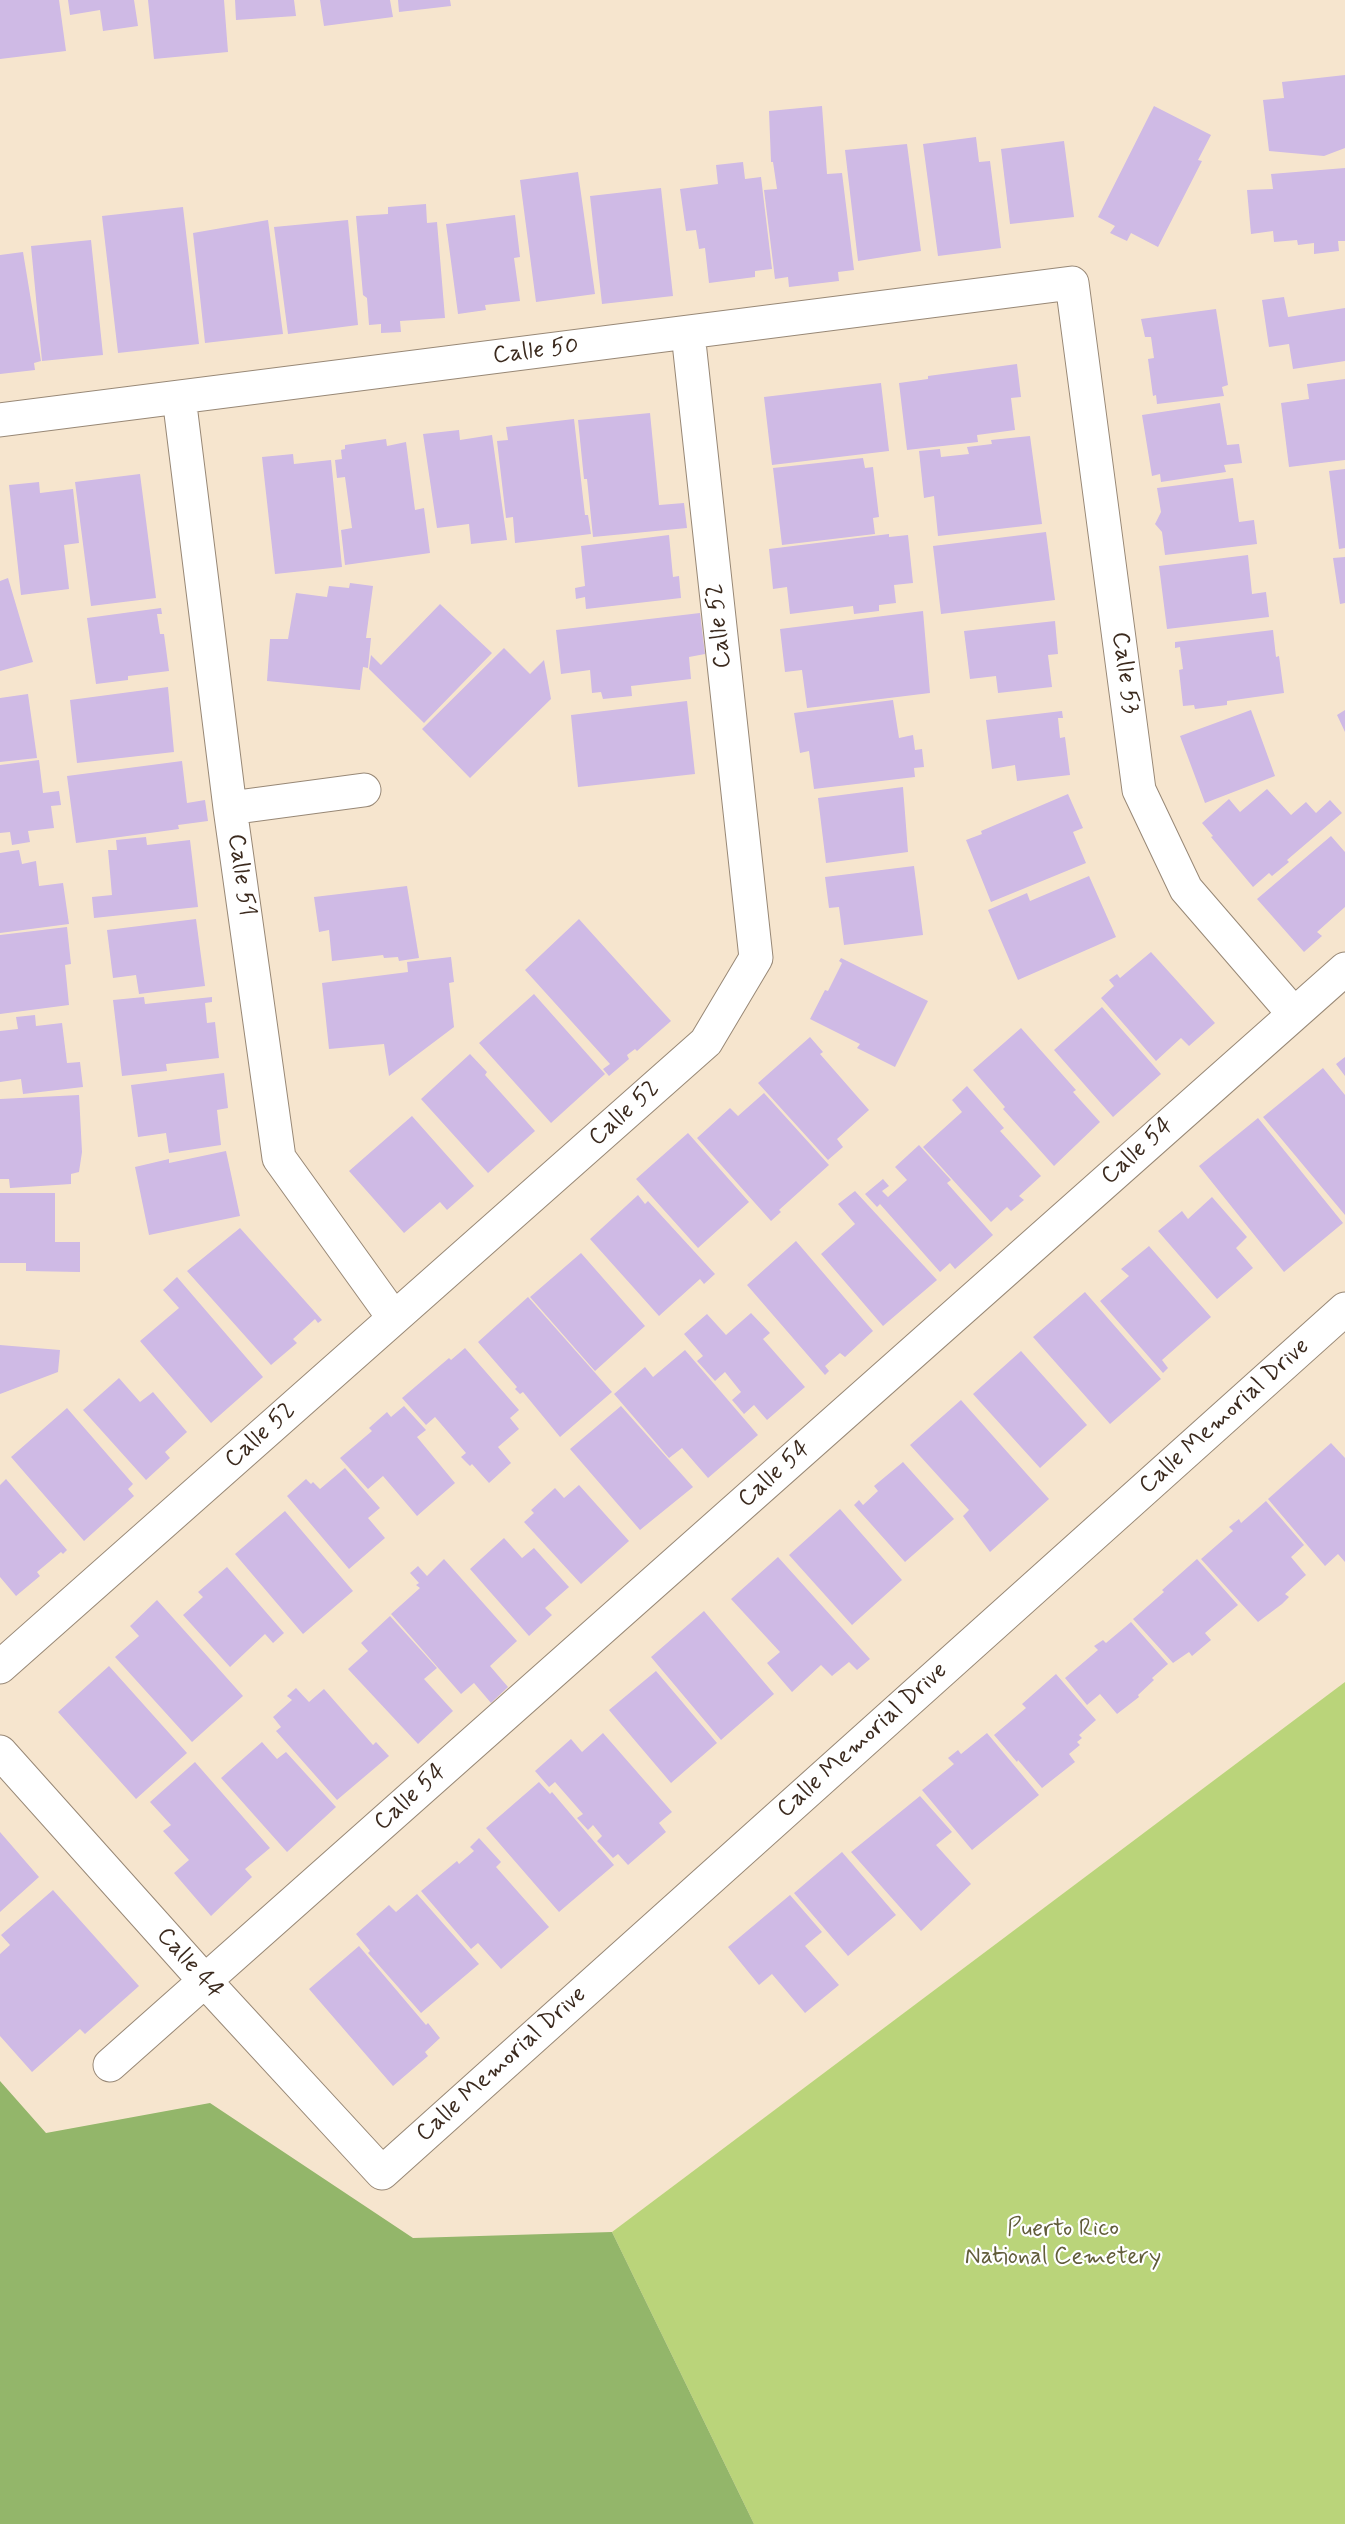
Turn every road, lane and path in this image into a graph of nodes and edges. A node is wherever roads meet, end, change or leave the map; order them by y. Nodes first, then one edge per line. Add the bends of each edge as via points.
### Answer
1 (1072, 283) joint
2 (688, 333) junction
3 (178, 397) junction
4 (0, 420) edge
5 (364, 790) dead end
6 (230, 808) junction
7 (1345, 969) edge
8 (1294, 1014) junction
9 (1345, 1309) edge
10 (394, 1318) junction
11 (0, 1667) edge
12 (0, 1752) edge
13 (205, 1981) junction
14 (110, 2065) dead end
15 (382, 2173) joint

1 - 2 street, Calle 50
1 - 8 street, Calle 53 via 1139,790 1186,888
2 - 3 street, Calle 50
2 - 10 street, Calle 52 via 756,958 706,1042
3 - 4 street, Calle 50
3 - 6 street, Calle 51
5 - 6 street
6 - 10 street, Calle 51 via 279,1158
7 - 8 street, Calle 54
8 - 13 street, Calle 54
9 - 15 street, Calle Memorial Drive
10 - 11 street, Calle 52
12 - 13 street, Calle 44
13 - 14 street, Calle 54
13 - 15 street, Calle 44

